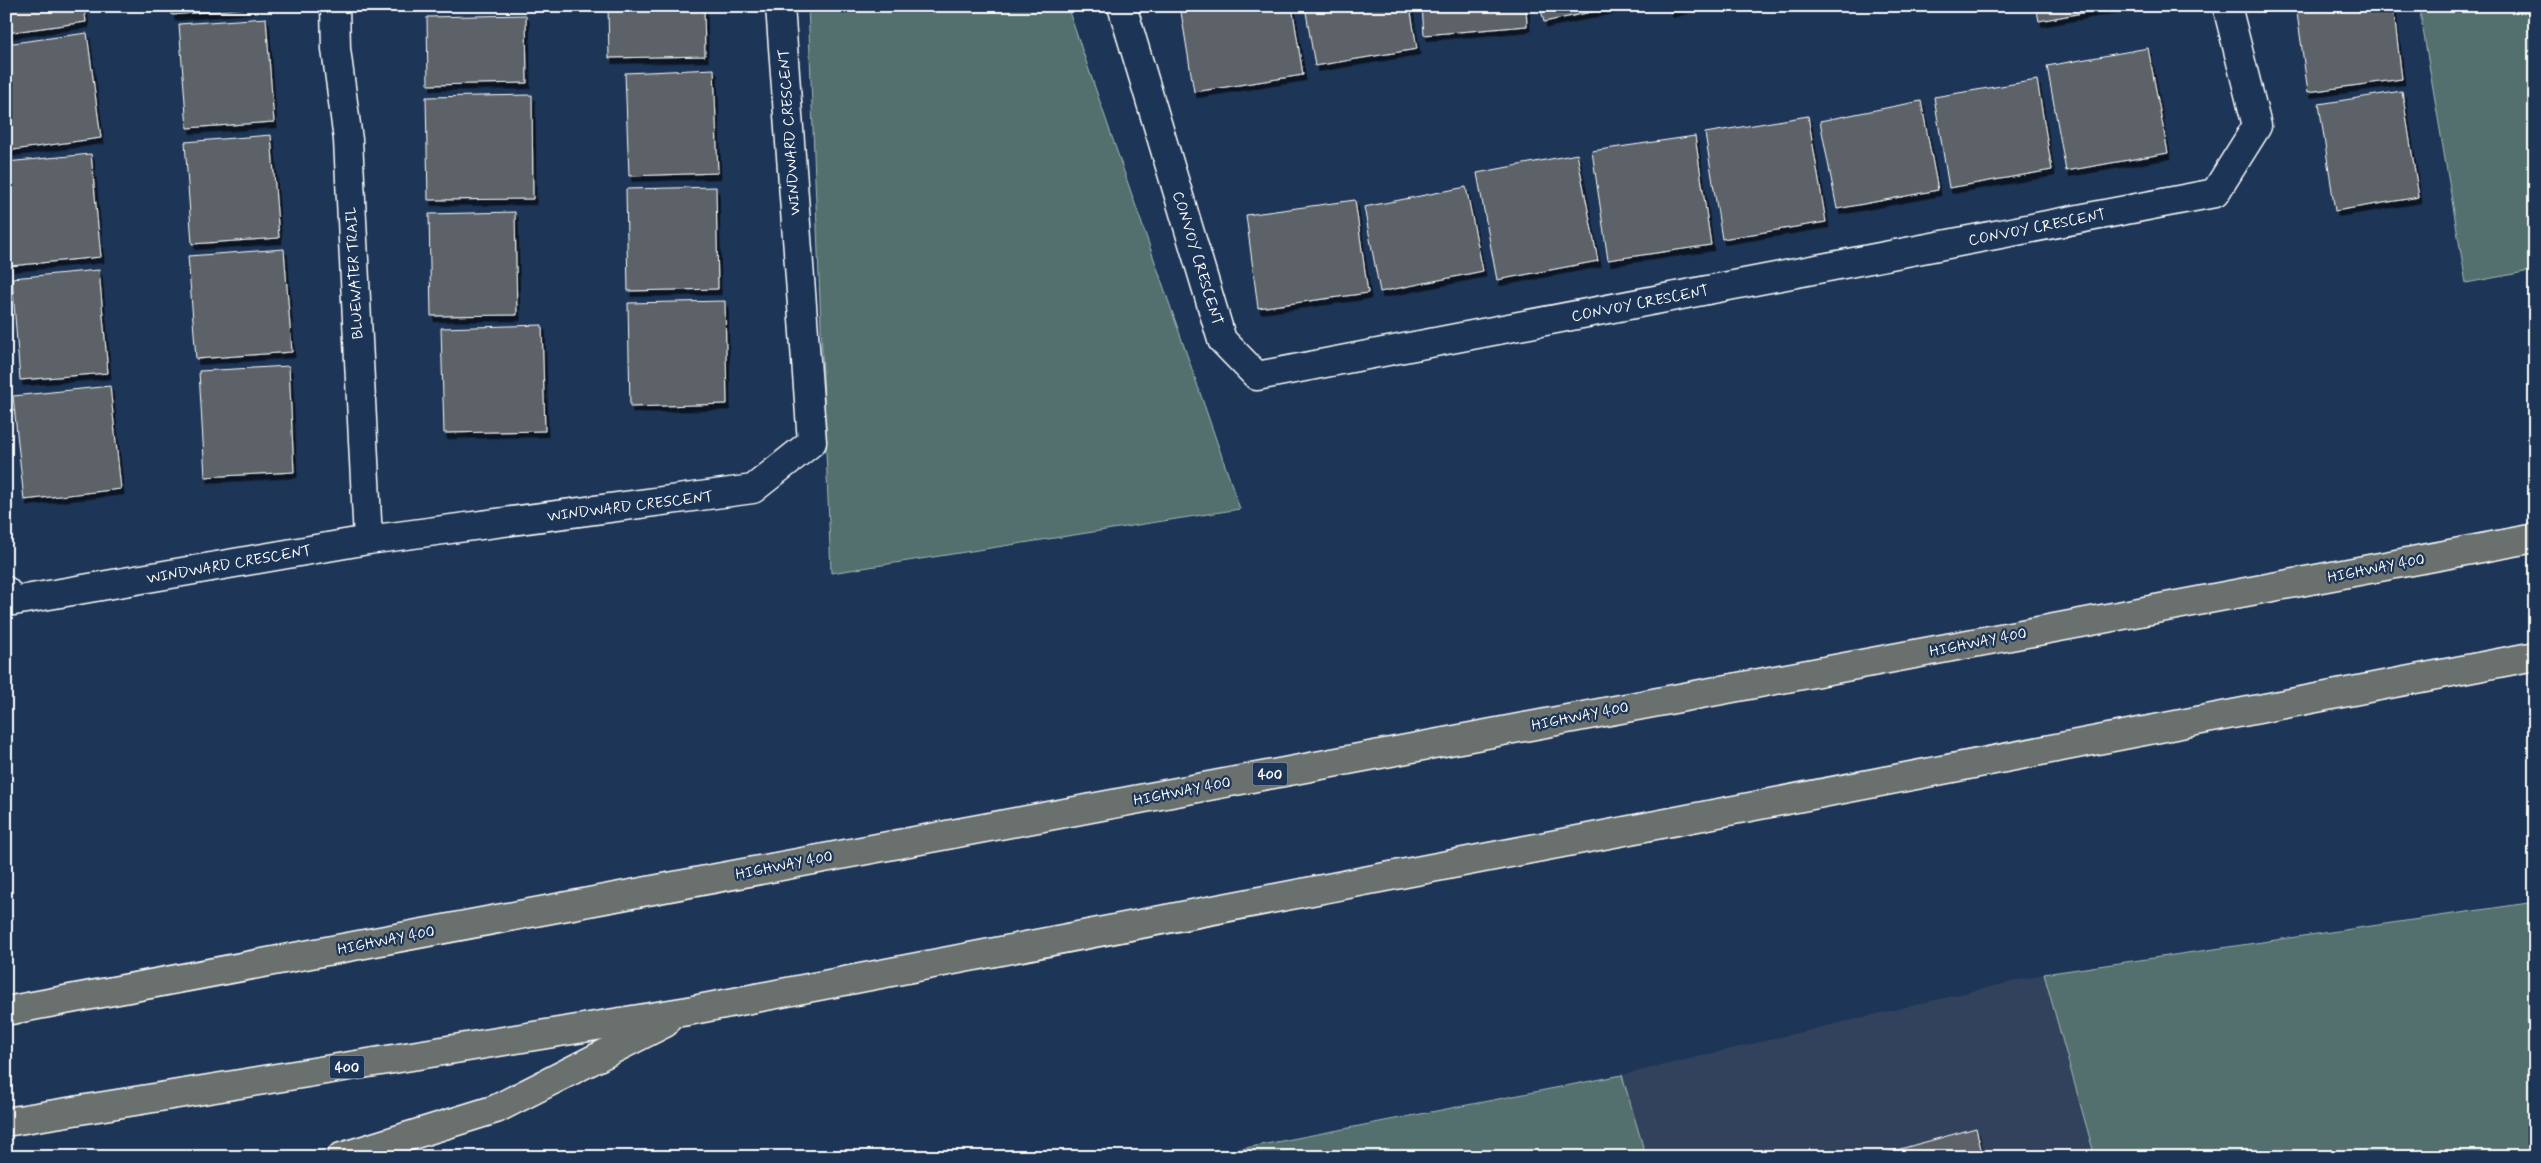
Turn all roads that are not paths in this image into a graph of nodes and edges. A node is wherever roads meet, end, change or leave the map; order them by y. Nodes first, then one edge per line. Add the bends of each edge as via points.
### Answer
1 (335, 6) edge
2 (780, 6) edge
3 (1122, 6) edge
4 (2227, 6) edge
5 (2535, 538) edge
6 (368, 540) junction
7 (6, 591) edge
8 (2535, 656) edge
9 (6, 1011) edge
10 (688, 1011) junction
11 (6, 1122) edge
12 (342, 1157) edge

1 - 6 street, BLUEWATER TRAIL via 336,49 348,140
2 - 6 street, WINDWARD CRESCENT via 812,442 753,489
3 - 4 street, CONVOY CRESCENT via 1222,340 1257,376 2215,193 2257,126
5 - 9 highway, HIGHWAY 400 / 400
6 - 7 street, WINDWARD CRESCENT via 14,601
8 - 10 highway, 400
10 - 11 highway, 400
10 - 12 highway via 496,1109

